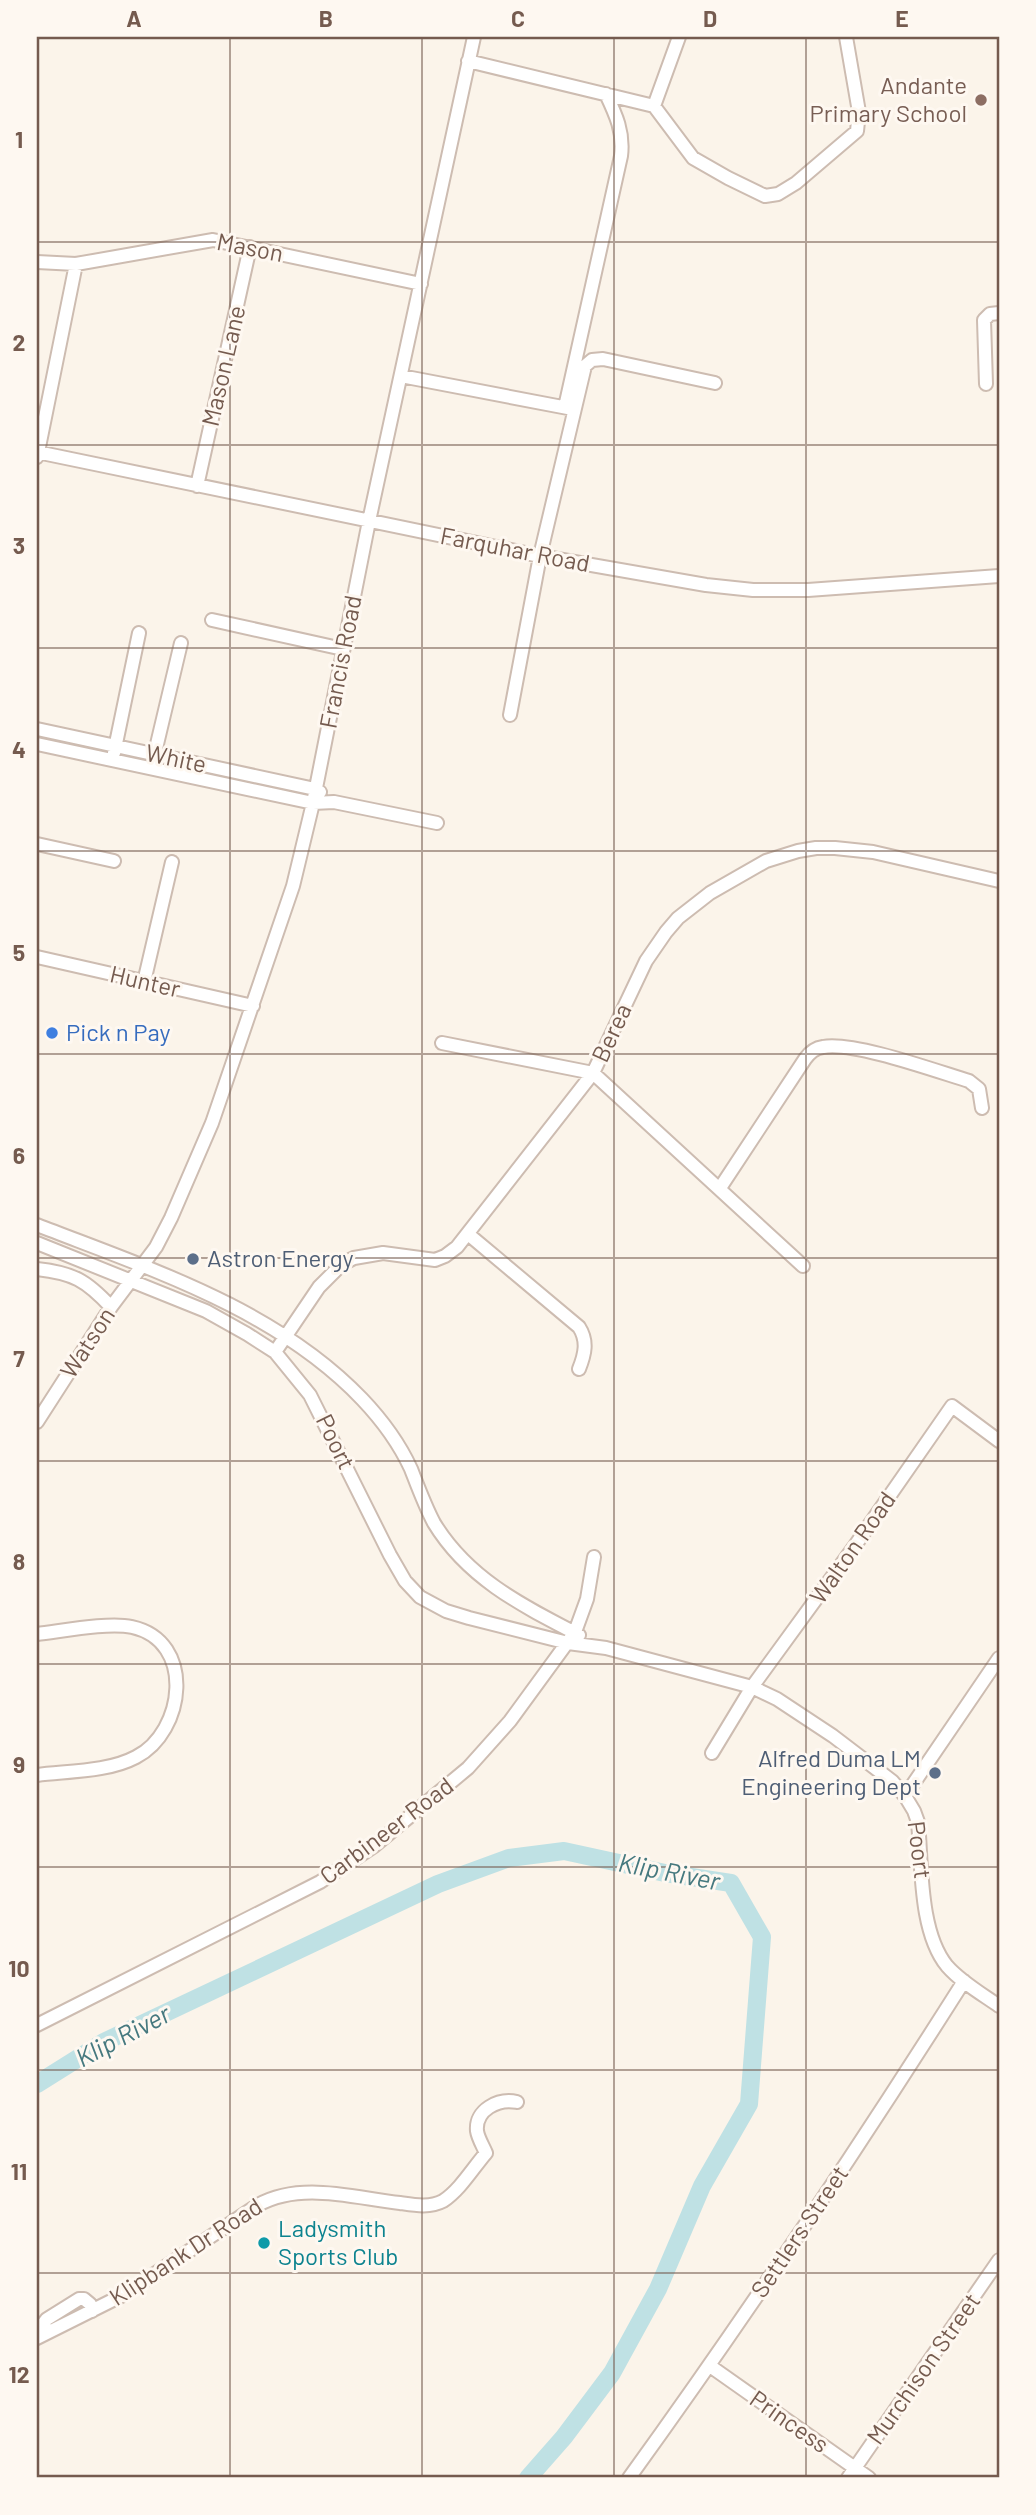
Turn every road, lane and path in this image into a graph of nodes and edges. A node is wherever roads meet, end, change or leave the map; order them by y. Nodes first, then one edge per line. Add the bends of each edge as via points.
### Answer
1 (474, 37) edge
2 (679, 37) edge
3 (846, 37) edge
4 (468, 61) junction
5 (606, 94) junction
6 (654, 106) junction
7 (250, 247) junction
8 (37, 262) edge
9 (76, 264) junction
10 (421, 284) junction
11 (999, 313) edge
12 (401, 376) junction
13 (715, 383) dead end
14 (986, 384) dead end
15 (569, 408) junction
16 (37, 454) edge
17 (197, 486) junction
18 (369, 521) junction
19 (540, 556) junction
20 (999, 576) edge
21 (212, 620) dead end
22 (139, 633) dead end
23 (181, 643) dead end
24 (343, 649) junction
25 (510, 715) dead end
26 (37, 729) edge
27 (37, 744) edge
28 (116, 746) junction
29 (154, 754) junction
30 (113, 760) junction
31 (151, 768) junction
32 (314, 796) junction
33 (437, 823) dead end
34 (37, 844) edge
35 (114, 861) dead end
36 (172, 862) dead end
37 (999, 881) edge
38 (37, 957) edge
39 (144, 982) junction
40 (253, 1006) junction
41 (442, 1043) dead end
42 (593, 1073) junction
43 (982, 1108) dead end
44 (720, 1188) junction
45 (37, 1225) edge
46 (468, 1234) junction
47 (37, 1243) edge
48 (142, 1266) junction
49 (803, 1266) dead end
50 (37, 1269) edge
51 (131, 1280) junction
52 (111, 1307) junction
53 (286, 1336) junction
54 (275, 1352) junction
55 (579, 1369) dead end
56 (37, 1422) edge
57 (999, 1441) edge
58 (594, 1557) dead end
59 (37, 1633) edge
60 (572, 1638) junction
61 (999, 1658) edge
62 (752, 1688) junction
63 (712, 1753) dead end
64 (37, 1774) edge
65 (905, 1796) junction
66 (964, 1981) junction
67 (999, 2006) edge
68 (37, 2025) edge
69 (517, 2102) dead end
70 (999, 2260) edge
71 (37, 2335) edge
72 (710, 2366) junction
73 (851, 2473) edge
74 (629, 2478) edge
75 (869, 2478) edge

1 - 4 street, Francis Road
2 - 6 street
3 - 6 street via 860,120 857,131 778,194 757,194 693,158
4 - 5 street
4 - 10 street, Francis Road
5 - 6 street
5 - 15 street via 619,123 621,156
7 - 9 street, Mason via 207,240
7 - 10 street, Mason
7 - 17 street, Mason Lane
8 - 9 street, Mason
9 - 16 street
10 - 12 street, Francis Road
11 - 14 street via 984,320
12 - 15 street
12 - 18 street, Francis Road
13 - 15 street via 592,360 585,366
15 - 19 street
16 - 17 street, Farquhar Road
17 - 18 street, Farquhar Road
18 - 19 street, Farquhar Road
18 - 24 street, Francis Road
19 - 20 street, Farquhar Road via 753,590
19 - 25 street
21 - 24 street
22 - 28 street
23 - 29 street
24 - 32 street, Francis Road
26 - 28 street, White
27 - 30 street, White
28 - 29 street, White
28 - 30 street
29 - 31 street
29 - 32 street, White
30 - 31 street, White
31 - 32 street, White
32 - 33 street
32 - 40 street, Francis Road via 293,886
34 - 35 street
36 - 39 street
37 - 42 street, Berea via 844,848 798,851 766,861 710,893 666,932 646,961
38 - 39 street, Hunter
39 - 40 street, Hunter
40 - 48 street, Francis Road via 187,1182 163,1235
41 - 42 street
42 - 44 street
42 - 46 street, Berea
43 - 44 street via 979,1089 969,1081 863,1051 819,1047 805,1059
44 - 49 street
45 - 48 street, Poort
46 - 53 street, Berea via 451,1252 435,1260 383,1253 342,1264 319,1287
46 - 55 street via 579,1327 585,1345
47 - 51 street, Poort
48 - 51 street, Watson
48 - 53 street, Poort
50 - 52 street via 78,1278
51 - 52 street, Watson
51 - 54 street, Poort via 210,1313
52 - 56 street, Watson
53 - 54 street, Berea
53 - 60 street, Poort via 348,1385 387,1429 410,1467 433,1521 469,1567
54 - 60 street, Poort via 320,1411 411,1590 446,1611
57 - 62 street, Walton Road via 952,1406
58 - 60 street, Carbineer Road via 587,1599
59 - 64 street via 120,1626 142,1630 165,1649 177,1681 169,1721 144,1752 110,1765
60 - 62 street, Poort
60 - 68 street, Carbineer Road via 484,1752 355,1861
61 - 65 street
62 - 63 street, Walton Road
62 - 65 street, Poort via 786,1704 833,1736
65 - 66 street, Poort via 918,1822 931,1933 943,1961
66 - 67 street, Poort
66 - 72 street, Settlers Street
69 - 71 street, Klipbank Dr Road via 506,2099 478,2119 477,2133 486,2153 443,2200 429,2205 317,2192 278,2195 149,2280
70 - 73 street, Murchison Street
72 - 73 street, Princess
72 - 74 street, Settlers Street
73 - 75 street, Princess

